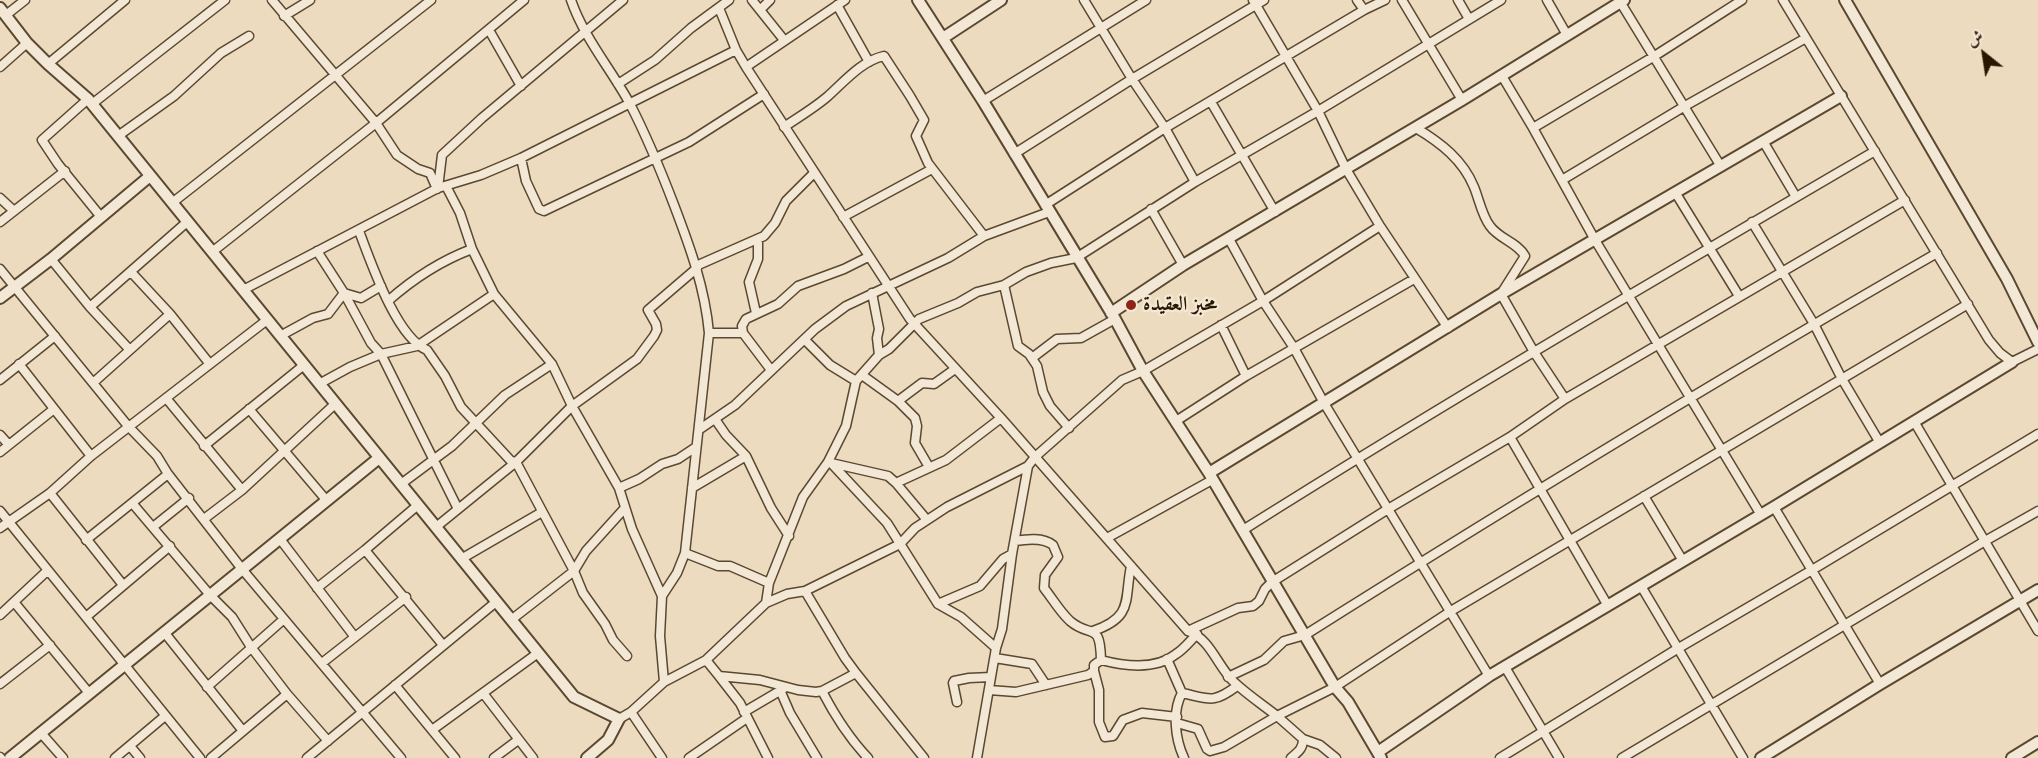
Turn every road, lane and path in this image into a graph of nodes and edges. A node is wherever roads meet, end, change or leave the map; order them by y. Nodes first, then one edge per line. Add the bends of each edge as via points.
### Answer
1 (25, 0) edge
2 (125, 0) edge
3 (225, 0) edge
4 (273, 0) edge
5 (310, 0) edge
6 (430, 0) edge
7 (524, 0) edge
8 (571, 0) edge
9 (623, 0) edge
10 (729, 0) edge
11 (752, 0) edge
12 (770, 0) edge
13 (918, 0) edge
14 (1001, 0) edge
15 (1084, 0) edge
16 (1146, 0) edge
17 (1357, 0) edge
18 (1385, 0) edge
19 (1402, 0) edge
20 (1458, 0) edge
21 (1501, 0) edge
22 (1547, 0) edge
23 (1742, 0) edge
24 (1783, 0) edge
25 (1845, 0) edge
26 (1621, 1) edge
27 (1258, 2) edge
28 (841, 3) edge
29 (719, 8) junction
30 (761, 9) junction
31 (1364, 10) junction
32 (3, 11) edge
33 (284, 16) junction
34 (1469, 19) junction
35 (1100, 27) junction
36 (489, 30) junction
37 (584, 31) junction
38 (1568, 35) junction
39 (249, 36) dead end
40 (943, 38) junction
41 (1806, 38) junction
42 (784, 39) junction
43 (27, 42) junction
44 (1429, 44) junction
45 (736, 50) junction
46 (1286, 56) junction
47 (1653, 57) junction
48 (869, 62) junction
49 (48, 64) junction
50 (0, 67) edge
51 (746, 67) junction
52 (336, 75) junction
53 (1502, 76) junction
54 (1132, 79) junction
55 (618, 84) junction
56 (521, 86) junction
57 (764, 94) junction
58 (1841, 96) junction
59 (1462, 100) junction
60 (983, 101) junction
61 (90, 102) junction
62 (1211, 102) junction
63 (629, 103) junction
64 (1685, 106) junction
65 (1318, 111) junction
66 (376, 123) junction
67 (784, 127) junction
68 (1166, 128) junction
69 (1416, 128) junction
70 (1533, 128) junction
71 (118, 136) junction
72 (1763, 141) junction
73 (1875, 151) junction
74 (1014, 154) junction
75 (1241, 156) junction
76 (521, 158) junction
77 (656, 158) junction
78 (1720, 165) junction
79 (932, 169) junction
80 (1346, 169) junction
81 (65, 171) junction
82 (814, 173) junction
83 (150, 176) junction
84 (1562, 180) junction
85 (1195, 182) junction
86 (441, 188) junction
87 (1675, 192) junction
88 (1796, 197) junction
89 (0, 198) edge
90 (1905, 200) junction
91 (172, 203) junction
92 (1047, 208) junction
93 (1151, 209) junction
94 (14, 211) junction
95 (1275, 212) junction
96 (101, 217) junction
97 (843, 217) junction
98 (0, 222) edge
99 (188, 222) junction
100 (1752, 222) junction
101 (1380, 226) junction
102 (359, 231) junction
103 (984, 236) junction
104 (758, 239) junction
105 (1229, 239) junction
106 (1595, 240) junction
107 (1709, 248) junction
108 (472, 249) junction
109 (317, 251) junction
110 (212, 252) junction
111 (1937, 253) junction
112 (868, 257) junction
113 (1076, 258) junction
114 (51, 259) junction
115 (1183, 265) junction
116 (697, 267) junction
117 (0, 269) edge
118 (131, 272) junction
119 (1781, 272) junction
120 (1414, 279) junction
121 (1004, 285) junction
122 (381, 286) junction
123 (887, 286) junction
124 (14, 287) junction
125 (243, 290) junction
126 (344, 293) junction
127 (872, 293) junction
128 (494, 294) junction
129 (1501, 294) junction
130 (1628, 296) junction
131 (1739, 296) junction
132 (0, 298) edge
133 (388, 301) junction
134 (1263, 301) junction
135 (1968, 304) junction
136 (90, 307) junction
137 (170, 314) junction
138 (756, 314) junction
139 (1113, 316) junction
140 (267, 320) junction
141 (915, 324) junction
142 (1814, 324) junction
143 (1221, 326) junction
144 (1448, 328) junction
145 (709, 333) junction
146 (743, 333) junction
147 (55, 336) junction
148 (280, 336) junction
149 (805, 339) junction
150 (2038, 342) edge
151 (1658, 345) junction
152 (417, 346) junction
153 (1294, 348) junction
154 (129, 349) junction
155 (2038, 349) edge
156 (1534, 352) junction
157 (381, 354) junction
158 (879, 355) junction
159 (1032, 358) junction
160 (2013, 362) junction
161 (209, 363) junction
162 (19, 364) junction
163 (552, 364) junction
164 (304, 365) junction
165 (955, 369) junction
166 (771, 370) junction
167 (1143, 371) junction
168 (1246, 376) junction
169 (859, 378) junction
170 (1842, 379) junction
171 (0, 380) edge
172 (93, 382) junction
173 (319, 384) junction
174 (166, 398) junction
175 (1565, 399) junction
176 (1690, 399) junction
177 (898, 401) junction
178 (1324, 403) junction
179 (335, 404) junction
180 (572, 406) junction
181 (54, 409) junction
182 (249, 409) junction
183 (1001, 418) junction
184 (715, 419) junction
185 (1176, 421) junction
186 (475, 423) junction
187 (1915, 423) junction
188 (128, 426) junction
189 (1069, 428) junction
190 (700, 429) junction
191 (2038, 434) edge
192 (0, 435) edge
193 (1510, 437) junction
194 (1880, 443) junction
195 (8, 444) junction
196 (204, 446) junction
197 (696, 447) junction
198 (283, 450) junction
199 (1721, 450) junction
200 (0, 452) edge
201 (91, 456) junction
202 (746, 456) junction
203 (1035, 457) junction
204 (1358, 457) junction
205 (379, 458) junction
206 (433, 460) junction
207 (516, 462) junction
208 (829, 463) junction
209 (1028, 466) junction
210 (929, 467) junction
211 (168, 474) junction
212 (1211, 477) junction
213 (896, 483) junction
214 (401, 484) junction
215 (1952, 486) junction
216 (619, 488) junction
217 (692, 488) junction
218 (1540, 489) junction
219 (242, 490) junction
220 (50, 494) junction
221 (1644, 496) junction
222 (189, 498) junction
223 (327, 501) junction
224 (133, 504) junction
225 (417, 505) junction
226 (1774, 507) junction
227 (458, 509) junction
228 (624, 509) junction
229 (1388, 509) junction
230 (0, 511) edge
231 (2038, 511) edge
232 (542, 512) junction
233 (1761, 515) junction
234 (204, 519) junction
235 (927, 520) junction
236 (9, 523) junction
237 (153, 527) junction
238 (436, 527) junction
239 (0, 528) edge
240 (1243, 530) junction
241 (789, 536) junction
242 (1107, 538) junction
243 (280, 539) junction
244 (86, 540) junction
245 (1015, 541) junction
246 (1570, 541) junction
247 (1985, 541) junction
248 (900, 544) junction
249 (170, 546) junction
250 (365, 550) junction
251 (685, 552) junction
252 (1012, 554) junction
253 (461, 559) junction
254 (1683, 561) junction
255 (1420, 563) junction
256 (1131, 566) junction
257 (242, 569) junction
258 (1812, 570) junction
259 (47, 571) junction
260 (574, 571) junction
261 (1272, 582) junction
262 (769, 583) junction
263 (123, 585) junction
264 (1641, 586) junction
265 (317, 588) junction
266 (2038, 590) edge
267 (805, 591) junction
268 (210, 595) junction
269 (662, 596) junction
270 (406, 597) junction
271 (2020, 601) junction
272 (14, 602) junction
273 (496, 602) junction
274 (766, 603) junction
275 (938, 604) junction
276 (1608, 606) junction
277 (1451, 611) junction
278 (0, 615) edge
279 (86, 616) junction
280 (284, 619) junction
281 (511, 620) junction
282 (1845, 625) junction
283 (1093, 631) junction
284 (1188, 631) junction
285 (2038, 631) edge
286 (164, 632) junction
287 (1197, 634) junction
288 (1305, 635) junction
289 (354, 636) junction
290 (50, 645) junction
291 (443, 645) junction
292 (251, 647) junction
293 (996, 648) junction
294 (1677, 649) junction
295 (538, 653) junction
296 (627, 656) dead end
297 (995, 658) junction
298 (1167, 659) junction
299 (706, 660) junction
300 (1101, 660) junction
301 (322, 663) junction
302 (124, 665) junction
303 (1505, 667) junction
304 (1094, 671) junction
305 (856, 673) junction
306 (719, 676) junction
307 (1489, 676) junction
308 (991, 677) junction
309 (1228, 677) junction
310 (1, 682) edge
311 (664, 682) junction
312 (1046, 684) junction
313 (1880, 684) junction
314 (395, 685) junction
315 (1237, 686) junction
316 (207, 687) junction
317 (1335, 687) junction
318 (783, 689) junction
319 (989, 690) junction
320 (822, 691) junction
321 (89, 693) junction
322 (483, 693) junction
323 (1182, 693) junction
324 (287, 694) junction
325 (957, 702) dead end
326 (1710, 704) junction
327 (362, 712) junction
328 (632, 712) junction
329 (746, 715) junction
330 (165, 716) junction
331 (1277, 716) junction
332 (619, 719) junction
333 (1177, 720) junction
334 (432, 729) junction
335 (1543, 730) junction
336 (243, 731) junction
337 (41, 733) junction
338 (1303, 739) junction
339 (518, 740) junction
340 (328, 741) junction
341 (2038, 742) edge
342 (130, 746) junction
343 (600, 753) edge
344 (1379, 755) edge
345 (9, 758) edge
346 (63, 758) edge
347 (115, 758) edge
348 (140, 758) edge
349 (200, 758) edge
350 (211, 758) edge
351 (307, 758) edge
352 (401, 758) edge
353 (455, 758) edge
354 (494, 758) edge
355 (533, 758) edge
356 (587, 758) edge
357 (662, 758) edge
358 (689, 758) edge
359 (768, 758) edge
360 (817, 758) edge
361 (868, 758) edge
362 (924, 758) edge
363 (977, 758) edge
364 (1184, 758) edge
365 (1291, 758) edge
366 (1336, 758) edge
367 (1500, 758) edge
368 (1559, 758) edge
369 (1622, 758) edge
370 (1743, 758) edge
371 (1761, 758) edge
372 (2012, 758) edge

1 - 32 street
2 - 49 street
3 - 61 street
4 - 33 street
5 - 33 street
6 - 52 street
7 - 36 street
8 - 37 street
9 - 37 street
10 - 29 street
11 - 30 street
12 - 30 street
13 - 40 street
14 - 40 street
15 - 35 street
16 - 35 street
17 - 31 street
18 - 31 street
19 - 44 street
20 - 34 street
21 - 34 street
22 - 38 street
23 - 47 street
24 - 41 street
25 - 150 street via 2007,279
26 - 38 street
26 - 47 street
27 - 46 street
27 - 54 street
28 - 42 street
28 - 48 street
29 - 45 street
29 - 55 street via 655,60
30 - 42 street
31 - 46 street
32 - 43 street
33 - 52 street
34 - 44 street
35 - 54 street
35 - 60 street
36 - 56 street
36 - 66 street
37 - 55 street
37 - 56 street
38 - 53 street
39 - 71 street via 221,53 174,96
40 - 60 street
41 - 58 street
41 - 64 street
42 - 51 street
43 - 49 street
43 - 50 street
44 - 59 street
44 - 65 street
45 - 51 street
45 - 63 street
46 - 62 street
46 - 65 street
47 - 64 street
47 - 70 street
48 - 67 street
48 - 79 street via 885,57 910,96 924,120 916,139
49 - 61 street
51 - 57 street
52 - 66 street
52 - 91 street
53 - 59 street
53 - 70 street
54 - 68 street
54 - 74 street
55 - 63 street
56 - 86 street via 442,155
57 - 67 street
57 - 77 street via 689,142
58 - 72 street
58 - 73 street
59 - 69 street
60 - 74 street
61 - 71 street
61 - 81 street via 42,140
62 - 68 street
62 - 75 street
63 - 76 street
63 - 77 street
64 - 78 street
64 - 84 street
65 - 75 street
65 - 80 street
66 - 86 street via 397,155 430,173
66 - 110 street
67 - 82 street
68 - 85 street
68 - 92 street
69 - 80 street
69 - 129 street via 1436,139 1462,165 1490,226 1525,256
70 - 84 street
71 - 83 street
72 - 78 street
72 - 88 street
73 - 88 street
73 - 90 street
74 - 92 street
75 - 85 street
75 - 95 street
76 - 77 street via 530,190 539,209 544,211
76 - 86 street
77 - 116 street
78 - 87 street
79 - 97 street
79 - 103 street
80 - 95 street
80 - 101 street
81 - 94 street
81 - 96 street
82 - 97 street
82 - 104 street via 786,201 771,228
83 - 91 street
83 - 96 street
84 - 106 street
85 - 93 street
86 - 102 street
86 - 108 street via 460,213
87 - 106 street
87 - 107 street
88 - 100 street
89 - 94 street
90 - 111 street
90 - 119 street
91 - 99 street
92 - 103 street
92 - 113 street
93 - 113 street
93 - 115 street
94 - 98 street
95 - 105 street
96 - 114 street
97 - 112 street
99 - 110 street
99 - 118 street
100 - 107 street
100 - 119 street
101 - 120 street
101 - 134 street
102 - 109 street
102 - 122 street
103 - 123 street via 948,258
104 - 116 street
104 - 138 street via 758,259 749,282
105 - 115 street
105 - 134 street
106 - 129 street
106 - 130 street
107 - 130 street
107 - 131 street
108 - 128 street
108 - 133 street via 434,266
109 - 125 street
109 - 126 street
110 - 125 street
111 - 135 street
111 - 142 street
112 - 123 street
112 - 138 street via 805,282 783,301
113 - 121 street via 1026,272
113 - 139 street
114 - 124 street
114 - 136 street
115 - 139 street
116 - 145 street
116 - 180 street via 648,310 657,330 637,359
117 - 124 street
118 - 136 street
118 - 137 street
119 - 131 street
119 - 142 street
120 - 144 street
120 - 153 street
121 - 141 street via 977,292
121 - 159 street via 1018,346
122 - 126 street via 361,298
122 - 133 street
123 - 127 street
123 - 141 street
124 - 132 street
124 - 147 street
125 - 140 street
126 - 148 street via 328,314
126 - 157 street
127 - 149 street via 846,306
127 - 158 street
128 - 152 street
128 - 163 street
129 - 144 street
129 - 156 street
130 - 151 street
130 - 156 street
131 - 151 street
133 - 152 street
134 - 143 street
134 - 153 street
135 - 160 street via 1989,340
135 - 170 street
136 - 154 street
137 - 154 street
137 - 161 street
138 - 146 street via 744,322
139 - 159 street via 1080,338 1057,339
139 - 167 street
140 - 148 street
140 - 161 street
141 - 158 street
141 - 165 street
142 - 170 street
142 - 176 street
143 - 167 street
143 - 168 street
144 - 178 street
145 - 146 street
145 - 190 street
146 - 166 street
147 - 162 street
147 - 172 street
148 - 164 street
149 - 166 street
149 - 169 street via 830,365
151 - 175 street
151 - 176 street
152 - 157 street
152 - 186 street via 427,350
153 - 168 street
153 - 178 street
154 - 172 street
155 - 160 street
156 - 175 street
156 - 204 street
157 - 173 street
157 - 206 street
158 - 169 street
159 - 189 street via 1050,406
160 - 187 street
161 - 174 street
162 - 171 street
162 - 181 street
163 - 180 street
163 - 186 street via 505,396
164 - 173 street
164 - 182 street
165 - 177 street via 937,382 922,383
165 - 183 street
166 - 184 street
167 - 185 street
167 - 189 street via 1118,382
168 - 185 street
169 - 177 street
169 - 208 street via 846,426
170 - 194 street
170 - 199 street
172 - 188 street
173 - 179 street
174 - 188 street
174 - 196 street
175 - 193 street
176 - 199 street
176 - 218 street
177 - 210 street via 915,418 915,443
178 - 204 street
178 - 212 street
179 - 198 street
179 - 205 street
180 - 207 street
180 - 216 street
181 - 195 street
181 - 201 street
182 - 196 street
182 - 198 street
183 - 203 street
183 - 210 street via 952,456
184 - 190 street
184 - 202 street
185 - 212 street
186 - 206 street
186 - 207 street
187 - 194 street
187 - 215 street
188 - 201 street
188 - 211 street via 157,456
189 - 203 street
190 - 197 street
191 - 215 street
192 - 195 street
193 - 218 street
193 - 229 street
194 - 226 street
195 - 200 street
196 - 219 street
197 - 216 street
197 - 217 street
198 - 219 street
198 - 223 street
199 - 221 street
199 - 233 street
201 - 220 street
202 - 217 street
202 - 241 street
203 - 209 street
203 - 242 street
204 - 229 street
204 - 240 street
205 - 214 street
205 - 223 street
206 - 214 street
206 - 227 street
207 - 227 street
207 - 232 street
208 - 213 street via 888,476
208 - 241 street via 804,497
208 - 248 street via 887,523
209 - 235 street
209 - 245 street
210 - 213 street
211 - 222 street
211 - 224 street
212 - 240 street
212 - 242 street
213 - 235 street
214 - 225 street
215 - 247 street
215 - 258 street
216 - 228 street
217 - 251 street
218 - 246 street
218 - 255 street
219 - 234 street
220 - 236 street
220 - 244 street
221 - 246 street
221 - 254 street
222 - 234 street
222 - 237 street
223 - 243 street
224 - 237 street
224 - 244 street
225 - 238 street
225 - 250 street
226 - 233 street
226 - 258 street
227 - 238 street
228 - 260 street
228 - 269 street
229 - 255 street
229 - 261 street
230 - 236 street
231 - 247 street
232 - 253 street
232 - 260 street
233 - 254 street
234 - 257 street
235 - 248 street
236 - 239 street
236 - 259 street
237 - 249 street
238 - 253 street
240 - 261 street
241 - 262 street
242 - 256 street
243 - 257 street
243 - 265 street
244 - 263 street
245 - 252 street
245 - 283 street via 1043,540 1053,545 1058,556 1044,575 1044,588 1071,621
246 - 276 street
246 - 277 street
247 - 271 street
247 - 282 street
248 - 267 street
248 - 275 street
249 - 263 street
249 - 268 street
250 - 265 street
250 - 270 street
251 - 262 street
251 - 269 street
252 - 275 street via 980,586
252 - 293 street
253 - 273 street
254 - 264 street
255 - 277 street
255 - 288 street
256 - 283 street via 1126,604 1114,622
256 - 284 street
257 - 268 street
257 - 280 street
258 - 282 street
258 - 294 street
259 - 272 street
259 - 279 street
260 - 281 street
260 - 296 street via 583,594
261 - 284 street via 1253,606 1238,608
261 - 288 street
262 - 274 street
263 - 279 street
264 - 276 street
264 - 294 street
265 - 289 street
266 - 271 street
267 - 274 street
267 - 305 street
268 - 286 street
268 - 292 street via 232,617
269 - 311 street
270 - 289 street
270 - 291 street
271 - 285 street
271 - 313 street
272 - 278 street
272 - 290 street
273 - 281 street
273 - 291 street
274 - 299 street
275 - 293 street via 961,617
276 - 303 street
277 - 307 street
277 - 317 street
279 - 302 street
280 - 292 street
280 - 301 street
281 - 295 street
282 - 313 street
282 - 326 street
283 - 300 street via 1101,645
284 - 287 street
286 - 302 street
286 - 316 street
287 - 298 street
287 - 309 street
288 - 309 street via 1284,640 1264,660
288 - 317 street
289 - 301 street
290 - 310 street
290 - 321 street
291 - 314 street
292 - 316 street
292 - 324 street
293 - 297 street
294 - 326 street
294 - 335 street
295 - 322 street
295 - 332 street via 574,697
297 - 308 street
297 - 312 street via 1032,664
298 - 300 street via 1134,666
298 - 323 street
299 - 306 street
299 - 311 street
300 - 304 street via 1094,665
301 - 327 street
302 - 321 street
302 - 330 street
303 - 307 street
303 - 335 street
304 - 312 street
304 - 333 street via 1099,690 1099,722 1105,737 1113,736 1123,720 1142,713
305 - 320 street
305 - 362 street
306 - 318 street via 760,680
306 - 329 street
307 - 344 street
308 - 319 street
308 - 325 street via 954,681
309 - 315 street
311 - 328 street
312 - 319 street via 1016,692
313 - 371 street
314 - 327 street
314 - 334 street
315 - 323 street via 1215,699
315 - 331 street
316 - 336 street
317 - 331 street
317 - 344 street
318 - 320 street
318 - 329 street
318 - 360 street via 795,723
319 - 363 street
320 - 361 street via 836,717
321 - 337 street
322 - 334 street
322 - 339 street
323 - 333 street via 1176,705
324 - 336 street
324 - 340 street
326 - 369 street
326 - 370 street
327 - 340 street
327 - 352 street
328 - 332 street
328 - 357 street
329 - 358 street
329 - 359 street
330 - 342 street
330 - 349 street
331 - 333 street via 1210,751 1198,729
331 - 338 street
332 - 343 street
333 - 364 street via 1177,745
334 - 353 street
335 - 367 street
335 - 368 street
336 - 350 street
337 - 345 street
337 - 346 street
338 - 365 street via 1300,751
338 - 366 street via 1320,745
339 - 354 street
339 - 355 street
340 - 351 street
341 - 372 street
342 - 347 street
342 - 348 street
343 - 356 street

